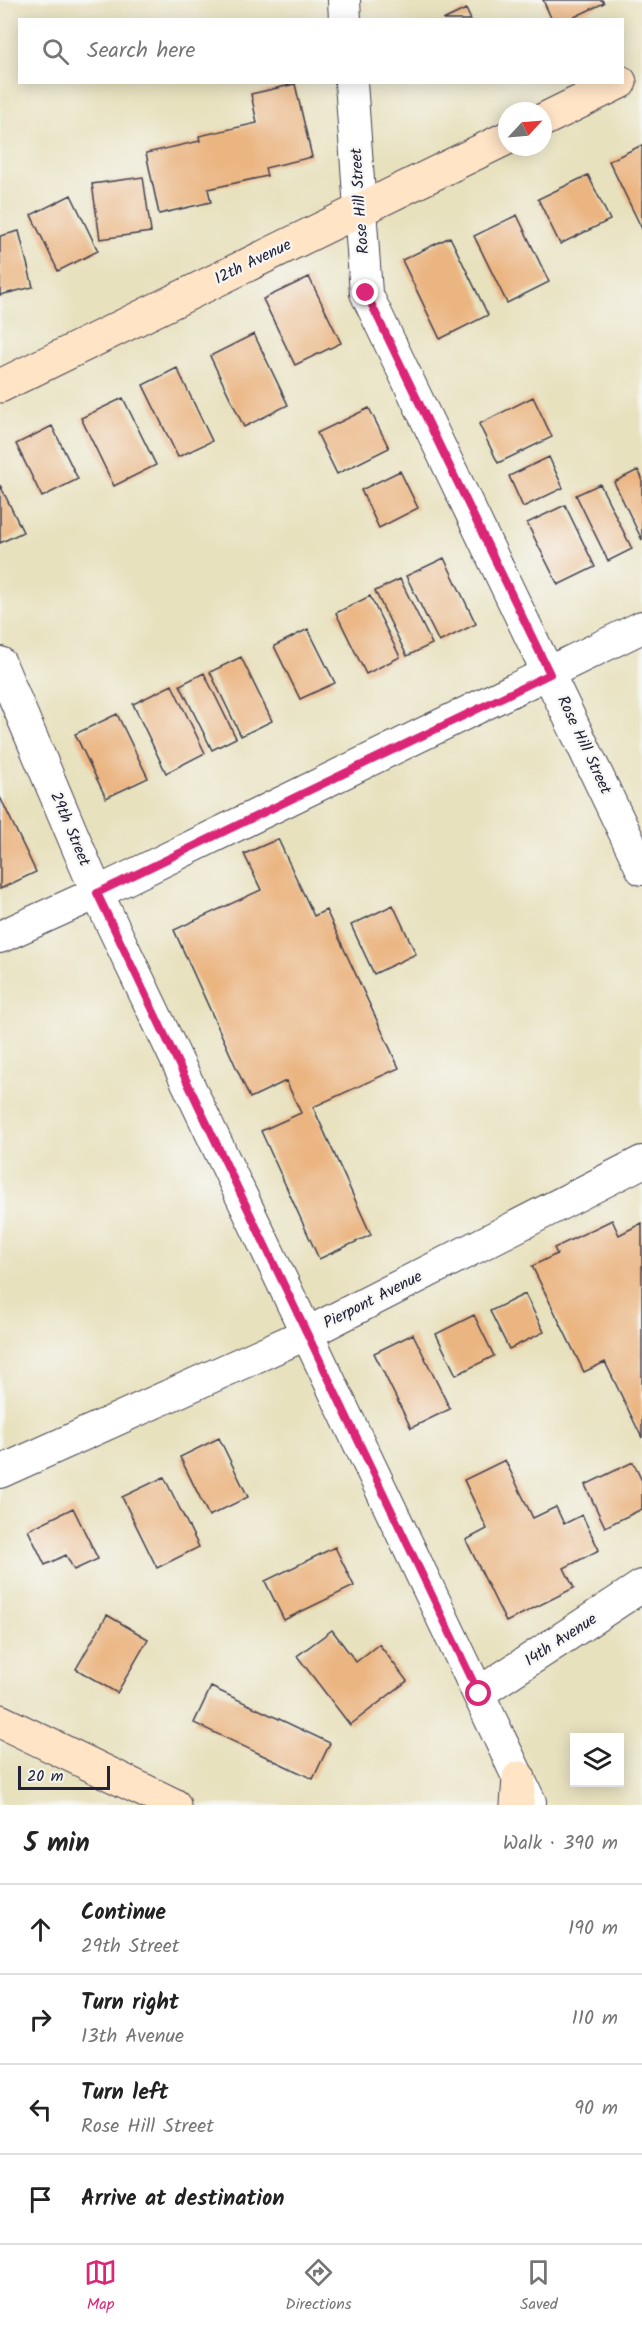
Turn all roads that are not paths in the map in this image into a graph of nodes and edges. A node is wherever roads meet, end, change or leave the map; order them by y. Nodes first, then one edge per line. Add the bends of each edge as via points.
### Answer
1 (344, 0) edge
2 (345, 18) edge
3 (642, 72) edge
4 (624, 81) edge
5 (351, 84) edge
6 (617, 84) edge
7 (552, 116) edge
8 (498, 142) edge
9 (362, 209) junction
10 (0, 386) edge
11 (642, 627) edge
12 (0, 663) edge
13 (550, 674) junction
14 (642, 869) edge
15 (97, 893) junction
16 (0, 937) edge
17 (642, 1162) edge
18 (306, 1334) junction
19 (0, 1472) edge
20 (642, 1586) edge
21 (479, 1694) junction
22 (0, 1721) edge
23 (523, 1796) edge
24 (174, 1805) edge

1 - 2 street
3 - 4 street
5 - 9 street, Rose Hill Street
6 - 7 street
8 - 9 street, 12th Avenue
9 - 10 street, 12th Avenue
9 - 13 street, Rose Hill Street via 366,293
11 - 13 street
12 - 15 street, 29th Street
13 - 14 street, Rose Hill Street
13 - 15 street
15 - 16 street
15 - 18 street, 29th Street
17 - 18 street, Pierpont Avenue
18 - 19 street, Pierpont Avenue
18 - 21 street, 29th Street
20 - 21 street, 14th Avenue
21 - 23 street, 29th Street
22 - 24 street

